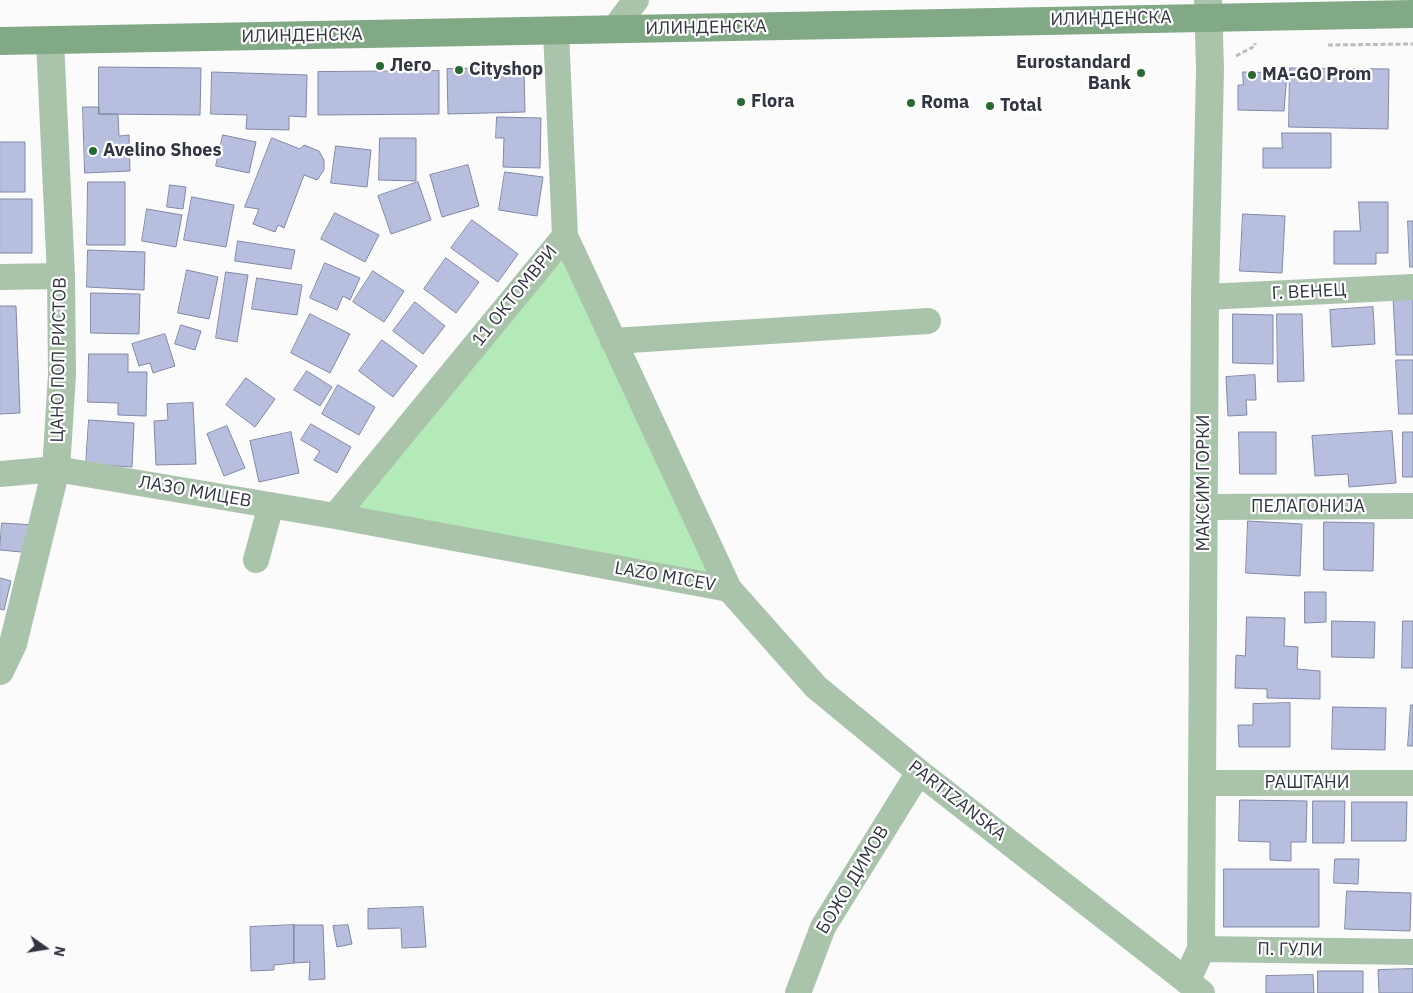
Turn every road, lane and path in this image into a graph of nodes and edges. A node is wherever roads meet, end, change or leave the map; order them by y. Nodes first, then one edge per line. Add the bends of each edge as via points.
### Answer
1 (636, 0) edge
2 (1208, 9) edge
3 (1413, 14) edge
4 (1254, 16) junction
5 (614, 29) junction
6 (556, 30) junction
7 (0, 41) edge
8 (50, 41) junction
9 (1413, 44) edge
10 (1324, 45) dead end
11 (1255, 46) junction
12 (1265, 46) dead end
13 (1210, 69) junction
14 (565, 236) junction
15 (61, 276) junction
16 (0, 277) edge
17 (1413, 287) edge
18 (1205, 296) junction
19 (928, 321) dead end
20 (613, 341) junction
21 (56, 468) junction
22 (0, 474) edge
23 (271, 505) junction
24 (1413, 506) edge
25 (1204, 507) junction
26 (335, 516) junction
27 (256, 560) dead end
28 (729, 589) junction
29 (0, 671) edge
30 (919, 772) junction
31 (1202, 783) junction
32 (1413, 783) edge
33 (1200, 949) junction
34 (1413, 952) edge
35 (1195, 986) edge
36 (798, 993) edge

1 - 5 street
2 - 4 main road, ИЛИНДЕНСКА
2 - 5 main road, ИЛИНДЕНСКА
2 - 13 street, МАКСИМ ГОРКИ
3 - 4 main road, ИЛИНДЕНСКА
4 - 11 path
5 - 6 main road, ИЛИНДЕНСКА
6 - 8 main road, ИЛИНДЕНСКА
6 - 14 street, 11 ОКТОМВРИ
7 - 8 main road, ИЛИНДЕНСКА
8 - 15 street, ЦАНО ПОП РИСТОВ
9 - 10 path
11 - 12 path
11 - 13 path via 1235,56 1228,68
13 - 18 street, МАКСИМ ГОРКИ
14 - 20 street, LAZO MICEV
14 - 26 street, 11 ОКТОМВРИ
15 - 16 street
15 - 21 street, ЦАНО ПОП РИСТОВ via 62,375
17 - 18 street, Г. ВЕНЕЦ
18 - 25 street, МАКСИМ ГОРКИ
19 - 20 street
20 - 28 street, LAZO MICEV
21 - 22 street, ЛАЗО МИЦЕВ
21 - 23 street, ЛАЗО МИЦЕВ
21 - 29 street, ЦАНО ПОП РИСТОВ via 13,644
23 - 26 street, ЛАЗО МИЦЕВ
23 - 27 street
24 - 25 street, ПЕЛАГОНИЈА
25 - 31 street, МАКСИМ ГОРКИ
26 - 28 street, LAZO MICEV
28 - 30 street, PARTIZANSKA via 816,687
30 - 35 street, PARTIZANSKA
30 - 36 street, БОЖО ДИМОВ via 822,927
31 - 32 street, РАШТАНИ
31 - 33 street, МАКСИМ ГОРКИ
33 - 34 street, П. ГУЛИ
33 - 35 street

